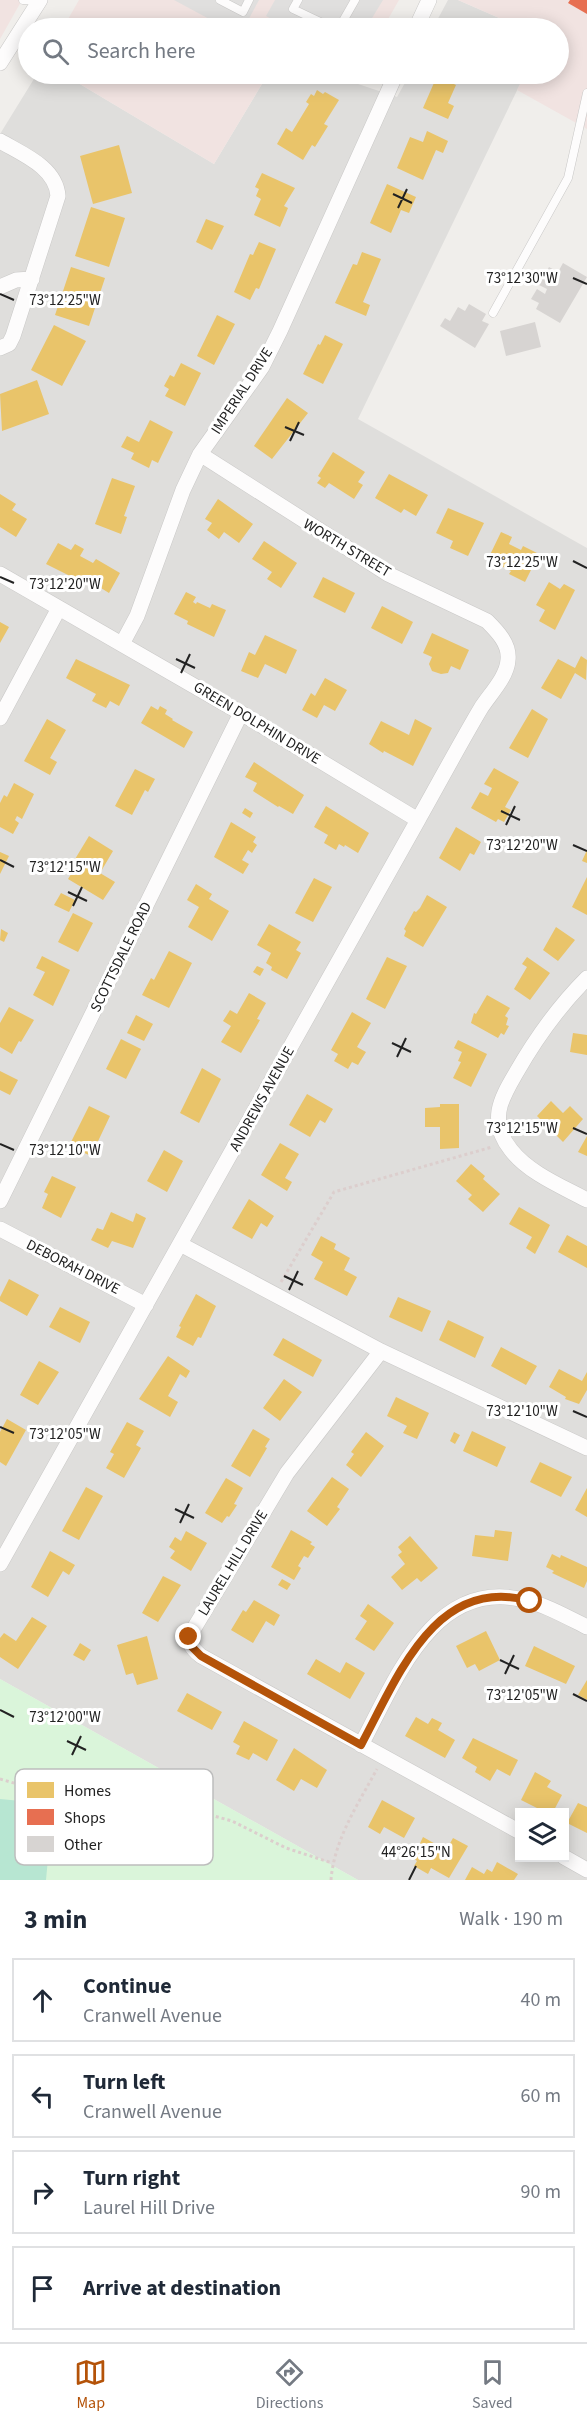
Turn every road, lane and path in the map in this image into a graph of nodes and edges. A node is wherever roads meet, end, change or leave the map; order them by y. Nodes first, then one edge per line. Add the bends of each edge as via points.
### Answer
1 (23, 0) edge
2 (220, 0) edge
3 (249, 0) edge
4 (298, 0) edge
5 (355, 0) edge
6 (429, 0) edge
7 (39, 1) edge
8 (28, 18) edge
9 (312, 18) edge
10 (345, 18) edge
11 (421, 18) edge
12 (18, 34) edge
13 (0, 63) edge
14 (391, 84) edge
15 (587, 93) edge
16 (0, 141) edge
17 (32, 279) junction
18 (0, 287) edge
19 (493, 312) dead end
20 (0, 348) edge
21 (200, 454) junction
22 (0, 574) edge
23 (59, 608) junction
24 (499, 633) joint
25 (122, 644) junction
26 (241, 713) junction
27 (0, 718) edge
28 (418, 820) junction
29 (587, 978) edge
30 (507, 1143) junction
31 (0, 1200) edge
32 (587, 1200) edge
33 (0, 1229) edge
34 (180, 1244) junction
35 (274, 1294) junction
36 (146, 1305) junction
37 (381, 1351) junction
38 (587, 1448) edge
39 (0, 1564) edge
40 (587, 1627) edge
41 (361, 1745) junction
42 (384, 1757) junction
43 (0, 1779) edge
44 (15, 1783) edge
45 (213, 1816) edge
46 (515, 1830) edge
47 (569, 1860) edge
48 (332, 1863) junction
49 (587, 1870) edge
50 (331, 1880) edge

1 - 7 lane
2 - 3 lane via 243,12
4 - 9 lane via 293,9
5 - 10 lane
6 - 11 street
7 - 8 street
12 - 13 street
14 - 21 street, IMPERIAL DRIVE via 262,367
15 - 19 lane via 568,178
16 - 17 street via 46,170 57,190 57,204
17 - 18 street
17 - 20 street via 13,336 9,344
21 - 24 street, WORTH STREET via 388,574 487,621
21 - 25 street, IMPERIAL DRIVE via 137,616
22 - 23 street, GREEN DOLPHIN DRIVE
23 - 25 street, GREEN DOLPHIN DRIVE
23 - 27 street
24 - 28 street, ANDREWS AVENUE via 508,660 503,673
25 - 26 street, GREEN DOLPHIN DRIVE
26 - 28 street, GREEN DOLPHIN DRIVE
26 - 31 street, SCOTTSDALE ROAD
28 - 34 street, ANDREWS AVENUE
29 - 30 street via 537,1037 503,1097 500,1128
30 - 32 street via 533,1170
30 - 35 path via 334,1192
33 - 36 street, DEBORAH DRIVE
34 - 35 street
34 - 36 street, ANDREWS AVENUE
35 - 37 street
36 - 39 street, ANDREWS AVENUE
37 - 38 street
37 - 41 street, LAUREL HILL DRIVE via 287,1473 189,1637 190,1645 201,1656
40 - 41 street via 514,1598 482,1599 452,1611 415,1647
41 - 42 street, LAUREL HILL DRIVE
42 - 46 street, LAUREL HILL DRIVE
42 - 48 path via 350,1817
43 - 44 path
45 - 48 path via 286,1848
47 - 49 street
48 - 50 path

